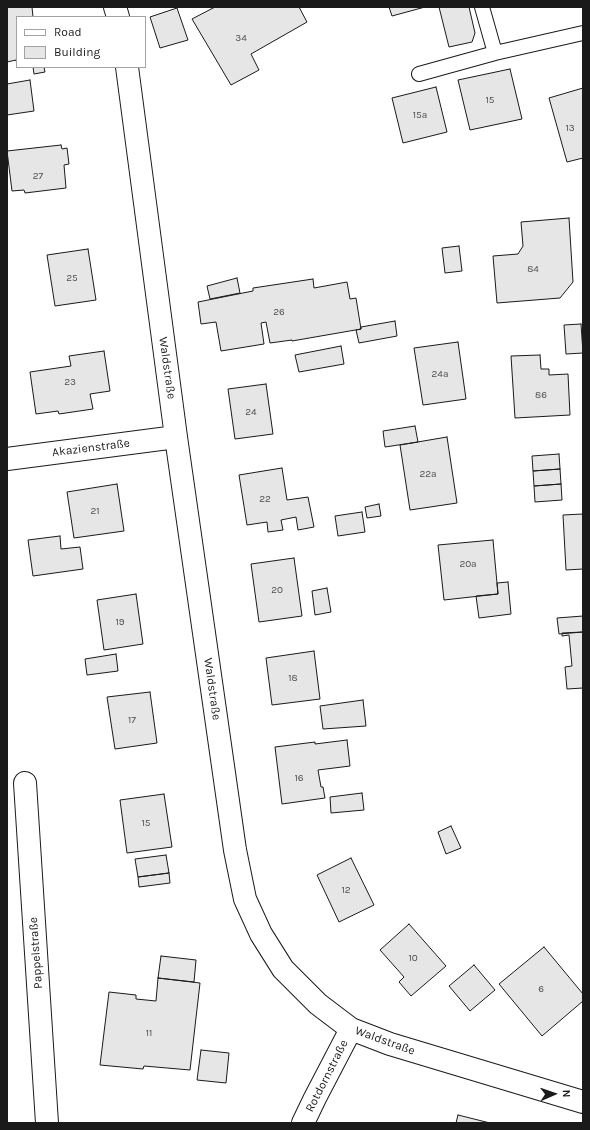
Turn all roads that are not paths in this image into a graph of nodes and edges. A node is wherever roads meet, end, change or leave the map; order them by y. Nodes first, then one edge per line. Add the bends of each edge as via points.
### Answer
1 (482, 7) edge
2 (583, 33) edge
3 (496, 53) junction
4 (127, 68) edge
5 (419, 74) dead end
6 (176, 437) junction
7 (7, 459) edge
8 (25, 783) dead end
9 (351, 1029) junction
10 (583, 1102) edge
11 (47, 1123) edge
12 (303, 1123) edge

1 - 3 lane
2 - 3 lane
3 - 5 lane
4 - 6 street, Waldstraße
6 - 7 street, Akazienstraße
6 - 9 street, Waldstraße via 235,850 245,898 261,934 283,969 318,1004
8 - 11 street, Pappelstraße
9 - 10 street, Waldstraße via 390,1044
9 - 12 street, Rotdornstraße

